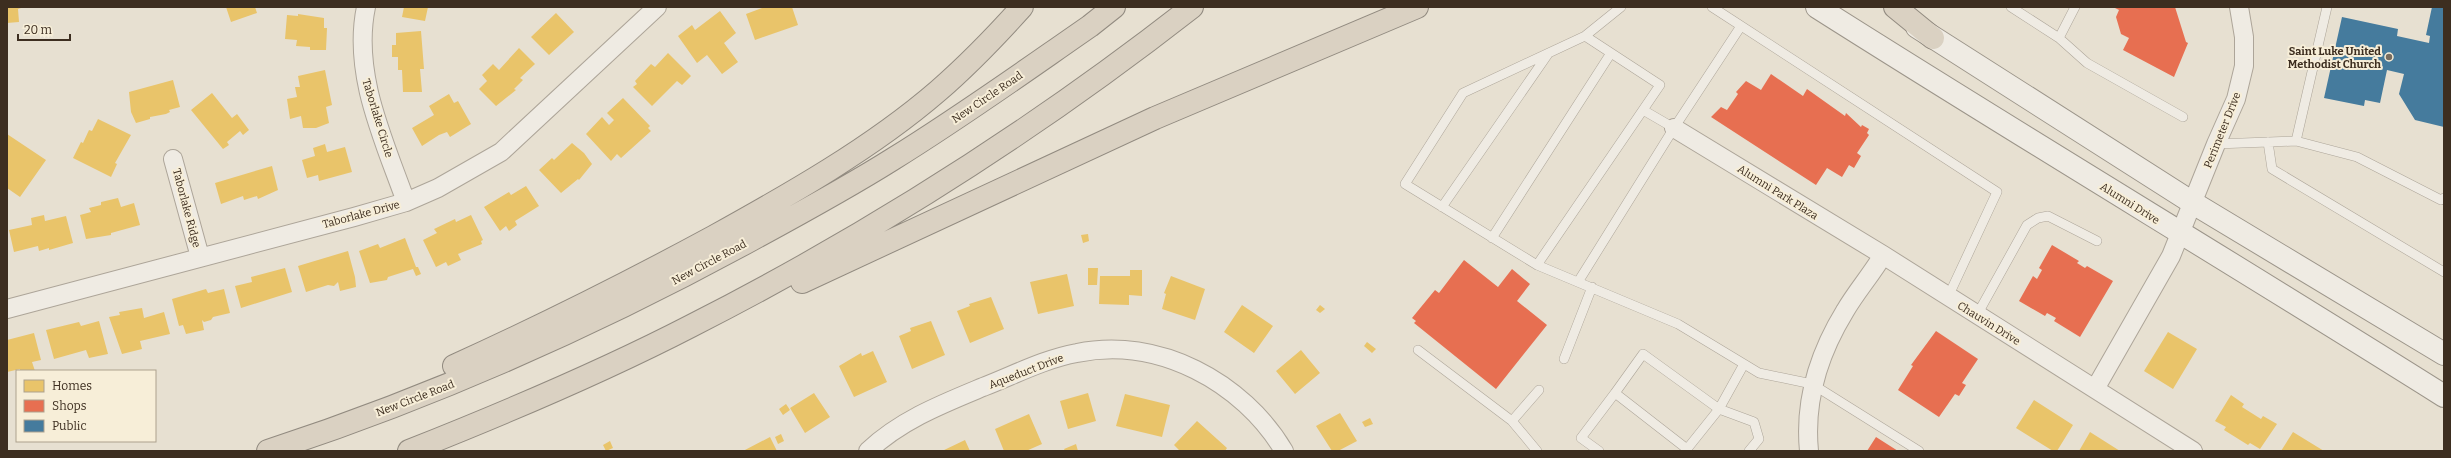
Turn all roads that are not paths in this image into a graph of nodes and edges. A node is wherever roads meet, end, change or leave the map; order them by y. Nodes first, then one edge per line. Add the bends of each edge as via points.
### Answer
1 (366, 7) edge
2 (657, 7) edge
3 (1007, 7) edge
4 (1022, 7) edge
5 (1114, 7) edge
6 (1192, 7) edge
7 (1417, 7) edge
8 (1621, 7) edge
9 (1712, 7) edge
10 (1817, 7) edge
11 (1887, 7) edge
12 (1895, 7) edge
13 (2011, 7) edge
14 (2075, 7) edge
15 (2239, 7) edge
16 (2326, 7) edge
17 (1741, 26) junction
18 (1585, 36) junction
19 (1933, 38) junction
20 (2059, 38) junction
21 (1549, 52) junction
22 (1611, 53) junction
23 (918, 107) junction
24 (1643, 110) junction
25 (2183, 116) dead end
26 (1674, 128) junction
27 (2296, 141) junction
28 (2268, 142) junction
29 (2216, 144) junction
30 (173, 159) dead end
31 (2443, 200) edge
32 (406, 202) junction
33 (2193, 203) junction
34 (1442, 207) junction
35 (2180, 234) junction
36 (1492, 238) junction
37 (2097, 241) dead end
38 (1882, 256) junction
39 (200, 257) junction
40 (1537, 265) junction
41 (2444, 272) edge
42 (1578, 282) junction
43 (1592, 287) junction
44 (1948, 297) junction
45 (7, 309) edge
46 (1977, 316) junction
47 (1418, 350) dead end
48 (640, 351) junction
49 (2444, 354) edge
50 (1564, 359) dead end
51 (1744, 364) junction
52 (1812, 384) junction
53 (2095, 389) junction
54 (1539, 390) dead end
55 (1615, 393) junction
56 (2444, 396) edge
57 (1719, 409) junction
58 (1512, 421) junction
59 (274, 449) edge
60 (409, 451) edge
61 (868, 451) edge
62 (1284, 451) edge
63 (1537, 451) edge
64 (1599, 451) edge
65 (1749, 451) edge
66 (1809, 451) edge
67 (1919, 451) edge
68 (2193, 451) edge

1 - 32 street, Taborlake Circle via 364,70 376,117
2 - 32 street, Taborlake Drive via 501,152 438,188
3 - 23 highway
4 - 23 highway via 987,46
5 - 59 highway, New Circle Road via 893,160 694,271 591,322 458,381
6 - 48 highway via 1044,117 888,218 692,326
7 - 48 highway via 1155,118 711,324
8 - 18 lane
9 - 17 lane
10 - 35 main road, Alumni Drive
11 - 19 main road
12 - 19 highway
13 - 20 lane
14 - 20 lane
15 - 29 street, Perimeter Drive via 2244,37 2244,66 2236,99
16 - 27 lane
17 - 26 lane
17 - 44 lane via 1997,192
18 - 21 lane
18 - 22 lane
19 - 33 main road
20 - 25 lane via 2087,63
21 - 34 lane
21 - 34 lane via 1463,93 1405,184
22 - 24 lane via 1660,85
22 - 36 lane
23 - 59 highway via 800,188 609,293
24 - 26 lane
24 - 40 lane
26 - 38 street, Alumni Park Plaza
26 - 42 lane
27 - 28 lane
27 - 31 lane via 2357,157
28 - 29 lane
28 - 41 lane via 2272,169
29 - 33 street, Perimeter Drive
30 - 39 street, Taborlake Ridge
32 - 39 street, Taborlake Drive
33 - 35 street
33 - 49 main road
34 - 36 lane
35 - 53 street via 2171,256
35 - 56 main road, Alumni Drive
36 - 40 lane
37 - 46 lane via 2048,216 2038,218 2027,226
38 - 44 street, Chauvin Drive
38 - 52 street via 1844,312 1825,347
39 - 45 street, Taborlake Drive
40 - 42 lane
42 - 43 lane
43 - 50 lane
43 - 51 lane via 1678,324
44 - 46 street, Chauvin Drive
46 - 53 street, Chauvin Drive
47 - 58 lane
48 - 60 highway via 491,418
51 - 52 lane via 1758,373
51 - 57 lane
52 - 66 street via 1808,406
52 - 67 lane
53 - 68 street, Chauvin Drive
54 - 58 lane
55 - 57 lane via 1642,354
55 - 57 lane via 1687,449
55 - 64 lane via 1581,438
57 - 65 lane via 1754,422 1758,439
58 - 63 lane
61 - 62 street, Aqueduct Drive via 901,424 931,408 1052,359 1078,352 1113,350 1155,355 1202,373 1230,390 1253,409 1273,431

